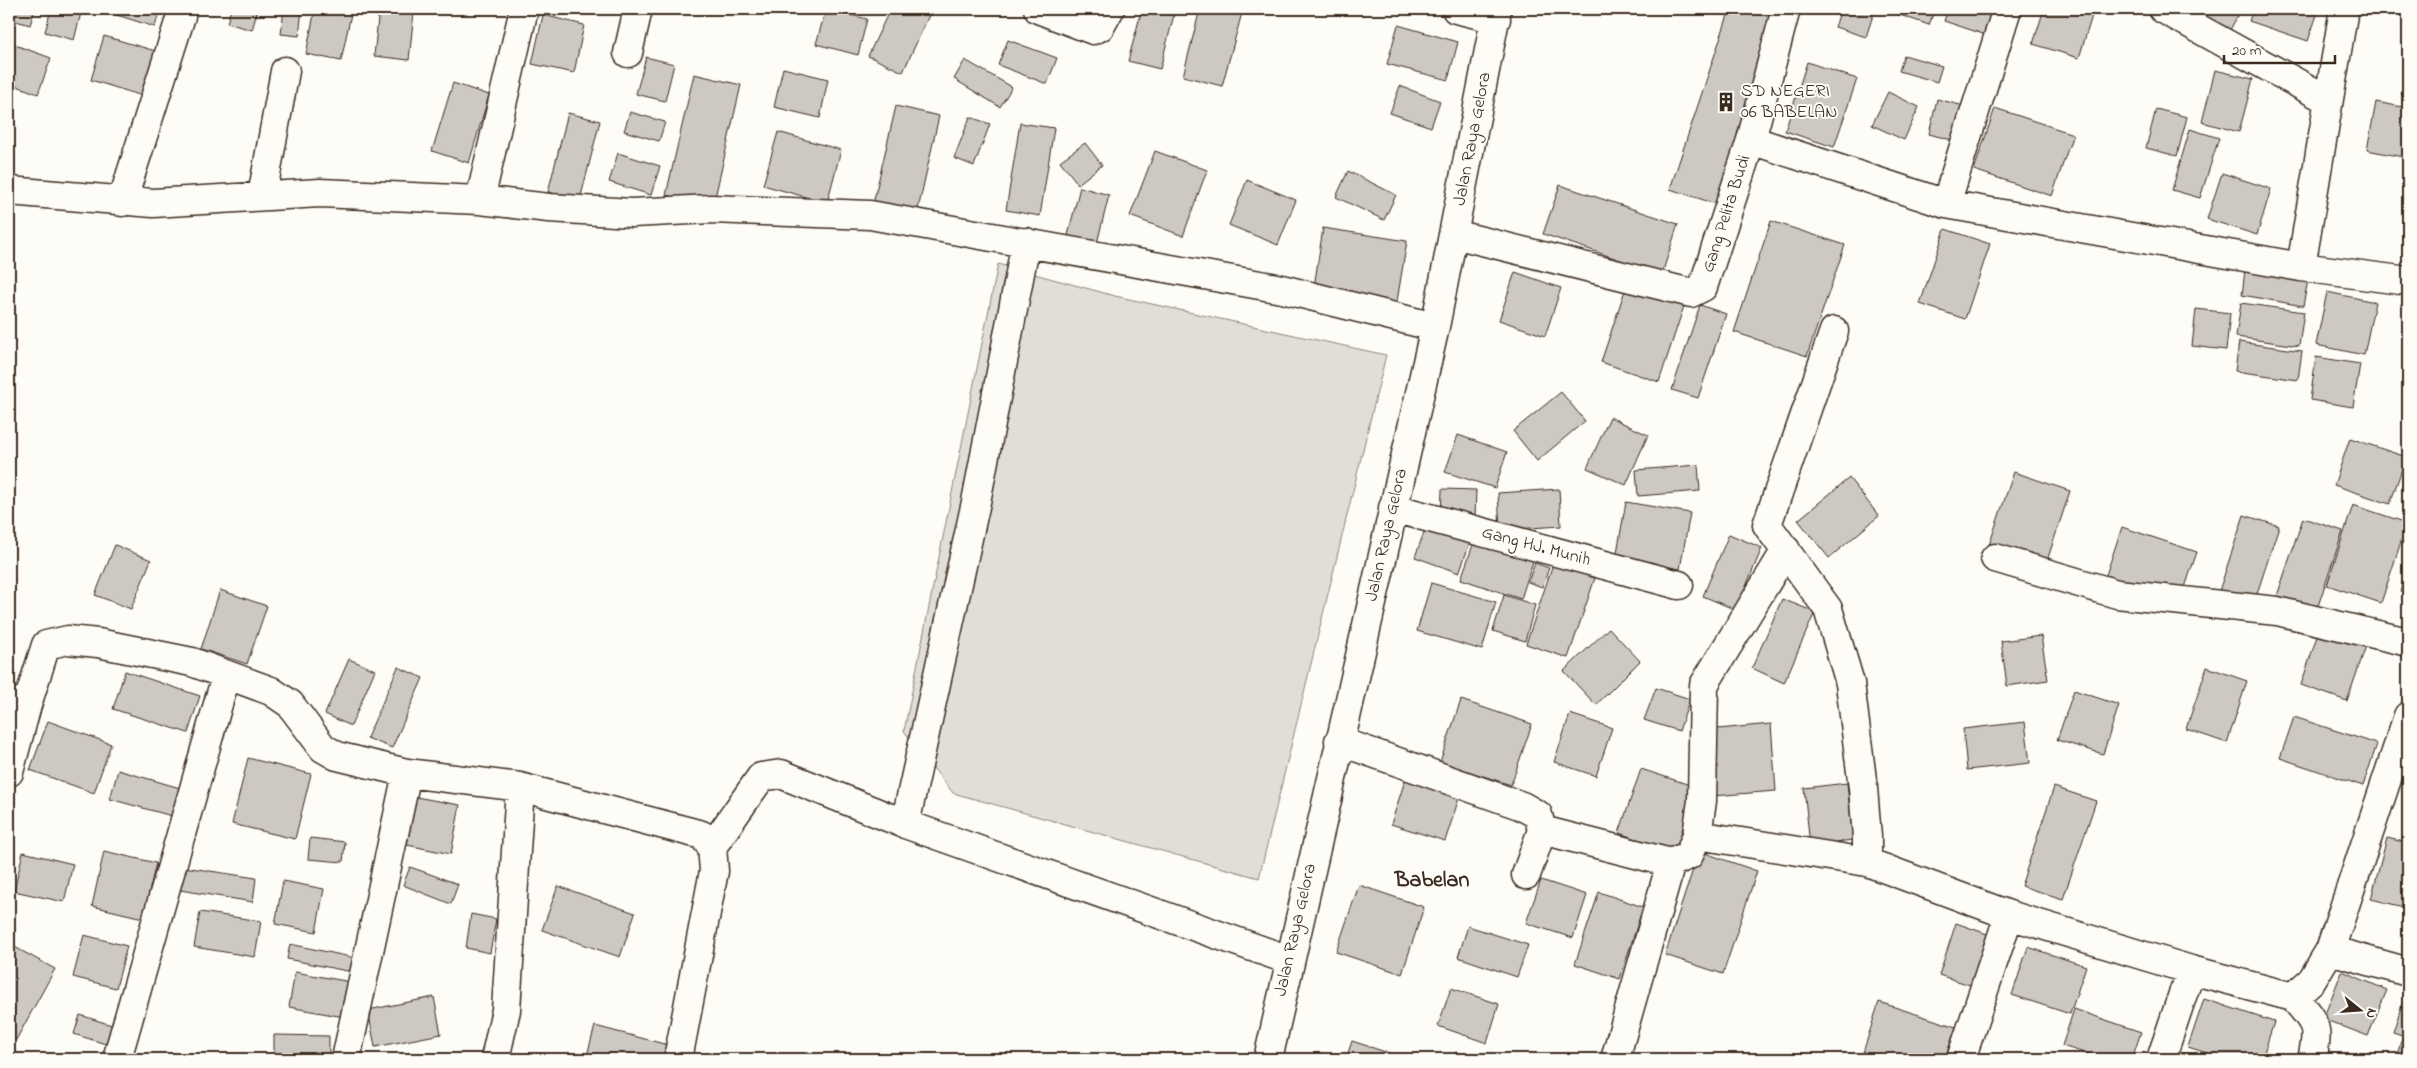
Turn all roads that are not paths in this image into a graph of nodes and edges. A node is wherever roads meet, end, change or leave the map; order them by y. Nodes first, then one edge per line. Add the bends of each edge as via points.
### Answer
1 (524, 9) edge
2 (638, 9) edge
3 (1038, 9) edge
4 (1110, 9) edge
5 (1456, 9) edge
6 (1786, 9) edge
7 (2007, 9) edge
8 (2163, 9) edge
9 (2344, 9) edge
10 (1496, 14) edge
11 (181, 16) dead end
12 (628, 53) dead end
13 (284, 71) dead end
14 (2328, 100) junction
15 (1751, 140) junction
16 (9, 191) edge
17 (262, 196) junction
18 (480, 200) junction
19 (122, 202) junction
20 (1946, 204) junction
21 (1454, 234) junction
22 (1026, 242) junction
23 (2300, 267) junction
24 (2408, 281) edge
25 (1435, 327) junction
26 (1834, 331) dead end
27 (1393, 508) junction
28 (1786, 550) junction
29 (1994, 558) dead end
30 (1679, 585) dead end
31 (2408, 642) edge
32 (226, 676) junction
33 (18, 703) edge
34 (2408, 716) edge
35 (1339, 741) junction
36 (9, 772) edge
37 (407, 773) junction
38 (520, 787) junction
39 (905, 824) junction
40 (1542, 830) junction
41 (1697, 835) junction
42 (712, 847) junction
43 (1867, 862) junction
44 (1671, 863) junction
45 (1526, 875) dead end
46 (2009, 915) junction
47 (2330, 950) junction
48 (1289, 960) junction
49 (2191, 970) junction
50 (2408, 972) edge
51 (2293, 997) junction
52 (117, 1059) edge
53 (346, 1059) edge
54 (495, 1059) edge
55 (678, 1059) edge
56 (1268, 1059) edge
57 (1616, 1059) edge
58 (1961, 1059) edge
59 (2161, 1059) edge
60 (2312, 1059) edge

1 - 18 street
2 - 12 street
3 - 4 street via 1093,30 1100,26
5 - 10 street
6 - 15 street, Gang Pelita Budi
7 - 20 street
8 - 14 street
9 - 14 street
10 - 21 street, Jalan Raya Gelora
11 - 19 street
13 - 17 street
14 - 23 street
15 - 20 street
15 - 21 street, Gang Pelita Budi via 1703,287 1697,291
16 - 19 street
17 - 18 street via 320,193
17 - 19 street
18 - 22 street via 632,213 711,209 870,215
20 - 23 street
21 - 25 street, Jalan Raya Gelora
22 - 25 street via 1282,289
22 - 39 street via 976,502
23 - 24 street
25 - 27 street, Jalan Raya Gelora
26 - 28 street via 1767,525
27 - 30 street, Gang HJ. Munih
27 - 35 street, Jalan Raya Gelora
28 - 41 street via 1704,685 1702,801
28 - 43 street via 1828,609 1850,683 1863,788
29 - 31 street via 2117,594 2277,611
32 - 33 street via 192,662 98,642 68,640 46,646
32 - 37 street via 271,691 290,704 323,748 337,756
32 - 52 street
33 - 36 street
34 - 47 street
35 - 40 street via 1522,806 1538,815
35 - 48 street, Jalan Raya Gelora
37 - 38 street
37 - 53 street
38 - 42 street via 686,829 702,835
38 - 54 street via 506,1010
39 - 42 street via 789,776 772,773 761,777
39 - 48 street
40 - 44 street
40 - 45 street
41 - 43 street
41 - 44 street via 1689,855
42 - 55 street via 714,871
43 - 46 street
44 - 57 street
46 - 49 street
46 - 58 street
47 - 50 street
47 - 51 street via 2312,980
48 - 56 street, Jalan Raya Gelora
49 - 51 street
49 - 59 street
51 - 60 street via 2314,1022 2317,1037

